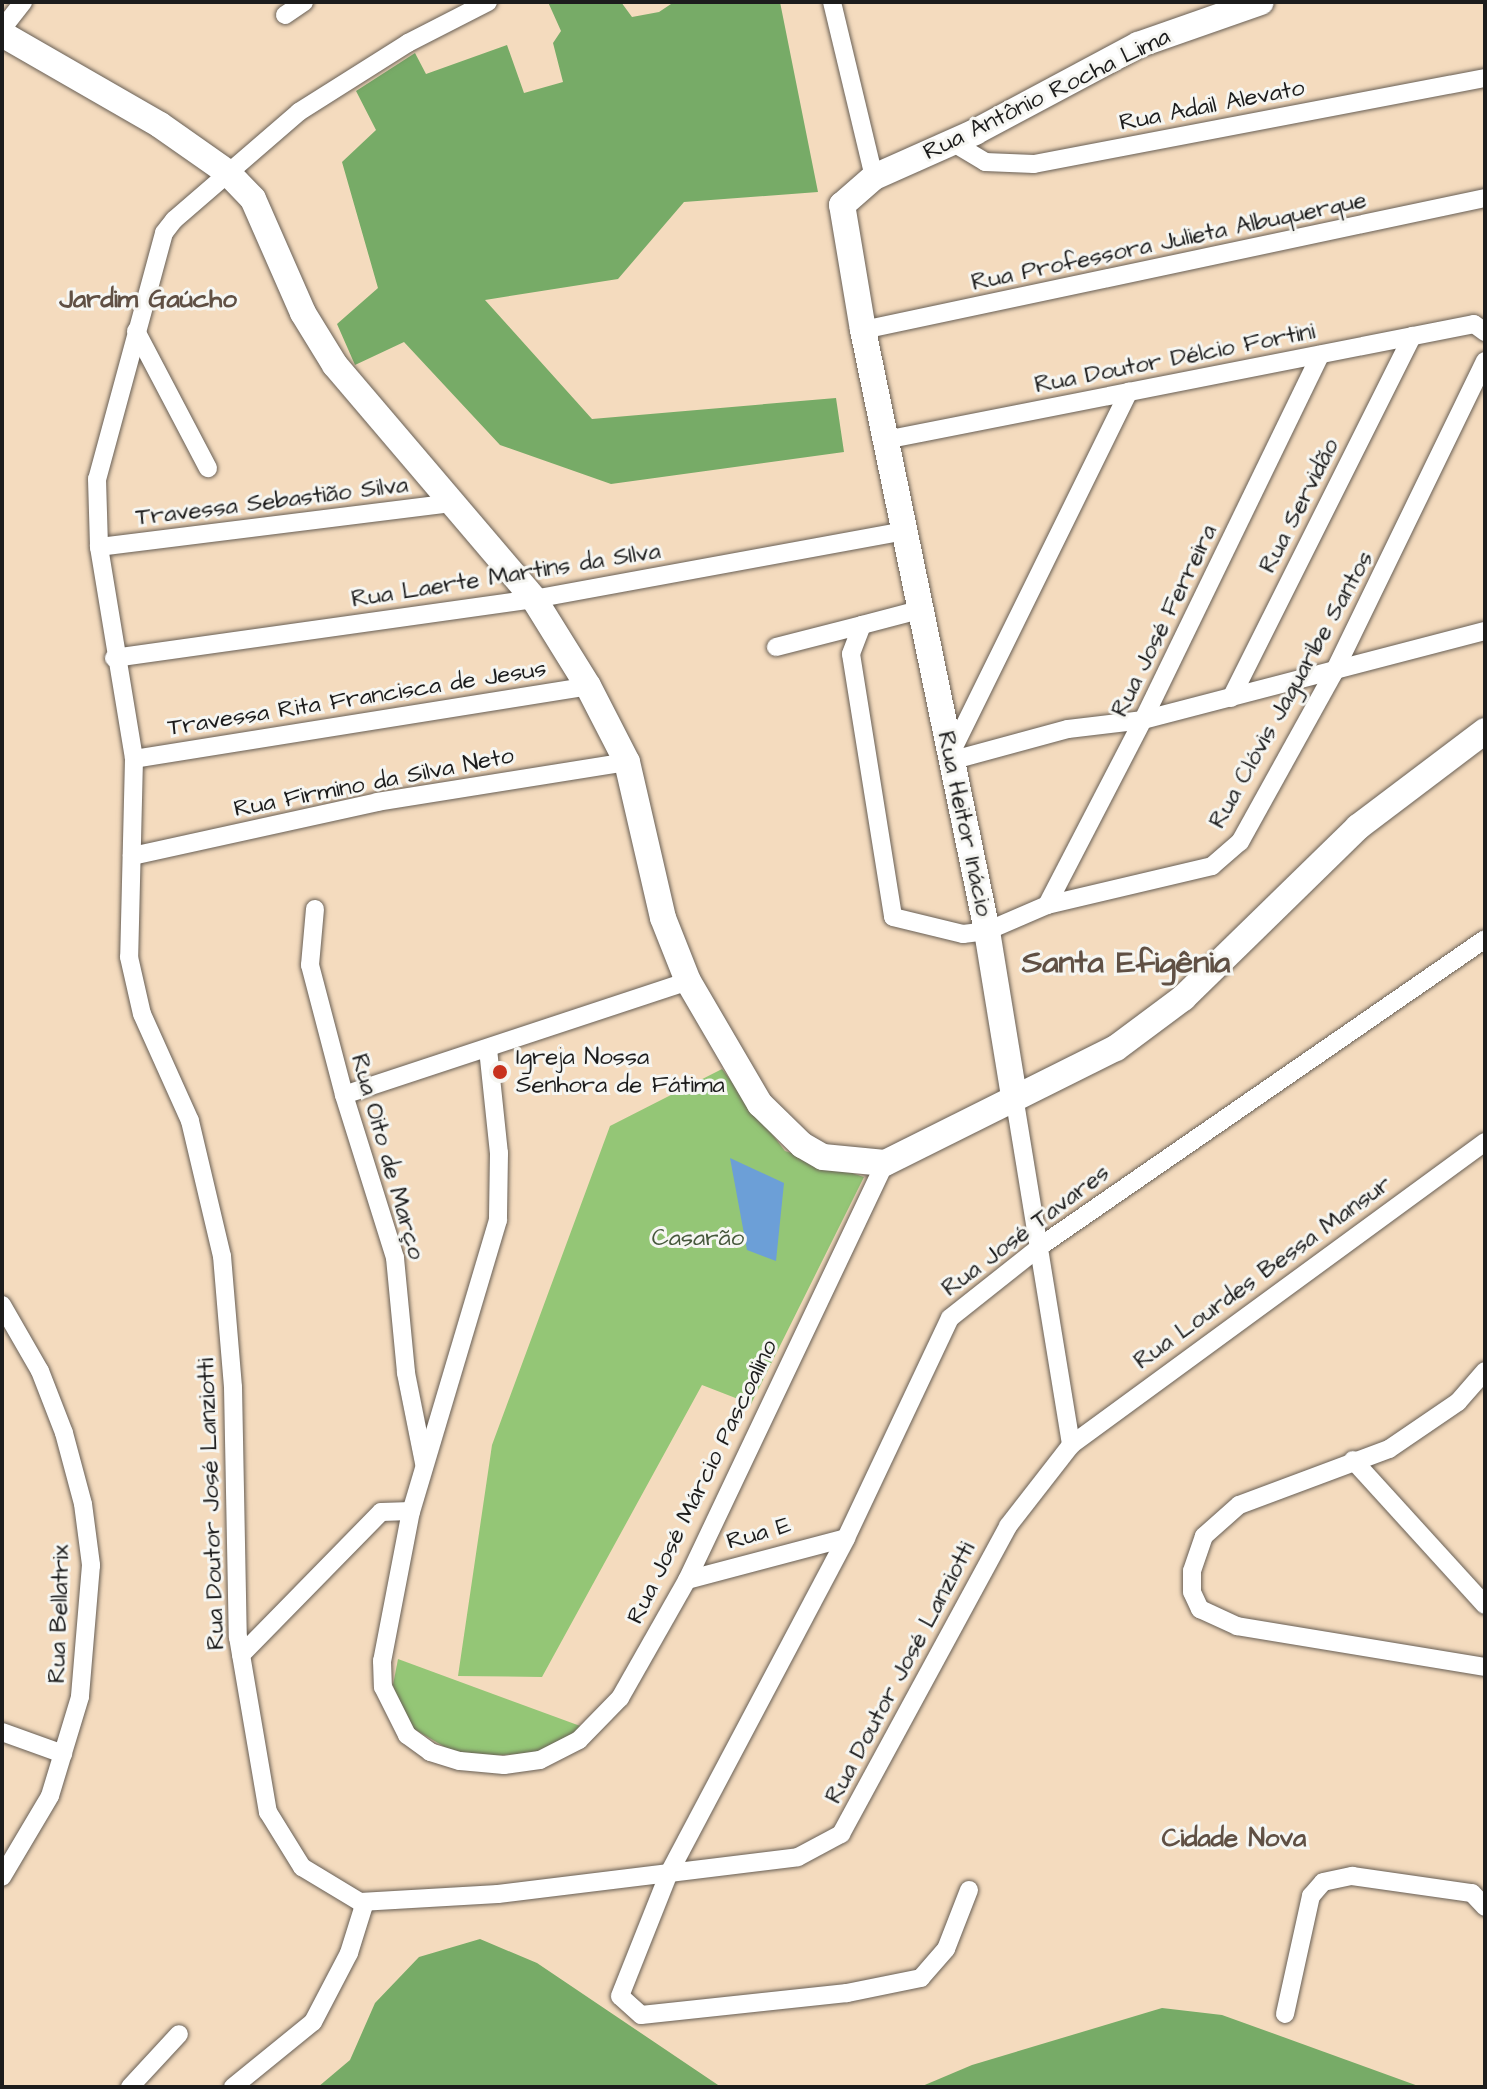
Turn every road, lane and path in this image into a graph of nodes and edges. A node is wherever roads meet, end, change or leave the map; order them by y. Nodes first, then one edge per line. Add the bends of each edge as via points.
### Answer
1 (23, 2) edge
2 (304, 2) edge
3 (488, 2) edge
4 (832, 2) edge
5 (1253, 3) edge
6 (285, 15) dead end
7 (2, 32) edge
8 (1485, 78) edge
9 (952, 142) junction
10 (227, 172) junction
11 (874, 177) junction
12 (1485, 198) edge
13 (842, 205) joint
14 (1480, 328) edge
15 (863, 330) junction
16 (136, 331) junction
17 (1412, 336) junction
18 (1320, 355) junction
19 (1485, 361) edge
20 (1129, 392) junction
21 (885, 440) junction
22 (208, 468) dead end
23 (452, 503) junction
24 (905, 531) junction
25 (99, 547) junction
26 (534, 599) junction
27 (919, 610) junction
28 (862, 625) junction
29 (1485, 631) edge
30 (776, 647) dead end
31 (114, 658) junction
32 (1333, 674) junction
33 (588, 686) junction
34 (1231, 698) junction
35 (1143, 720) junction
36 (1485, 731) edge
37 (134, 759) junction
38 (949, 759) junction
39 (627, 762) junction
40 (132, 856) junction
41 (1047, 905) junction
42 (315, 909) dead end
43 (987, 931) junction
44 (1485, 939) edge
45 (688, 981) junction
46 (488, 1049) junction
47 (344, 1095) junction
48 (1014, 1096) junction
49 (1485, 1142) edge
50 (885, 1163) junction
51 (1042, 1245) junction
52 (2, 1305) edge
53 (1485, 1371) edge
54 (1071, 1445) junction
55 (1353, 1460) junction
56 (425, 1468) junction
57 (411, 1511) junction
58 (846, 1538) junction
59 (687, 1580) junction
60 (1485, 1605) edge
61 (241, 1655) junction
62 (1485, 1667) edge
63 (2, 1732) edge
64 (63, 1754) junction
65 (669, 1873) junction
66 (2, 1877) edge
67 (969, 1890) dead end
68 (365, 1902) junction
69 (1485, 1907) edge
70 (1285, 2014) dead end
71 (179, 2034) dead end
72 (130, 2087) edge
73 (233, 2087) edge

1 - 7 street
2 - 6 street
3 - 10 street, Rua Doutor José Lanziotti via 408,43 299,112
4 - 11 street
5 - 9 street, Rua Antônio Rocha Lima via 1138,45
7 - 10 street via 115,97
8 - 9 street, Rua Adail Alevato via 1034,164 985,162
9 - 11 street, Rua Antônio Rocha Lima
10 - 16 street, Rua Doutor José Lanziotti via 164,233
10 - 23 street via 262,216 303,313 335,365
11 - 13 street, Rua Antônio Rocha Lima
12 - 15 street, Rua Professora Julieta Albuquerque
13 - 15 street, Rua Heitor Inácio
14 - 17 street, Rua Doutor Délcio Fortini
15 - 21 street, Rua Heitor Inácio
16 - 22 street
16 - 25 street, Rua Doutor José Lanziotti via 97,479
17 - 18 street, Rua Doutor Délcio Fortini
17 - 34 street, Rua Servidão
18 - 20 street, Rua Doutor Délcio Fortini
18 - 35 street, Rua José Ferreira
19 - 32 street, Rua Clóvis Jaguaribe Santos
20 - 21 street, Rua Doutor Délcio Fortini
20 - 38 street
21 - 24 street, Rua Heitor Inácio
23 - 25 street, Travessa Sebastião Silva via 269,530
23 - 26 street
24 - 26 street, Rua Laerte Martins da SIlva
24 - 27 street, Rua Heitor Inácio
25 - 31 street, Rua Doutor José Lanziotti
26 - 31 street, Rua Laerte Martins da SIlva
26 - 33 street
27 - 28 street
27 - 38 street, Rua Heitor Inácio
28 - 30 street
28 - 43 street, Rua Clóvis Jaguaribe Santos via 851,654 893,917 963,934
29 - 32 street
31 - 37 street, Rua Doutor José Lanziotti
32 - 34 street
32 - 41 street, Rua Clóvis Jaguaribe Santos via 1240,842 1225,857 1212,866
33 - 37 street, Travessa Rita Francisca de Jesus
33 - 39 street
34 - 35 street
35 - 38 street via 1068,729
35 - 41 street, Rua José Ferreira
36 - 48 street via 1358,827 1183,998 1116,1048
37 - 40 street, Rua Doutor José Lanziotti
38 - 43 street, Rua Heitor Inácio
39 - 40 street, Rua Firmino da Silva Neto via 377,802
39 - 45 street via 663,918
40 - 61 street, Rua Doutor José Lanziotti via 129,957 142,1014 190,1121 222,1256 233,1387
41 - 43 street, Rua Clóvis Jaguaribe Santos
42 - 47 street, Rua Oito de Março via 310,965
43 - 48 street, Rua Heitor Inácio
44 - 51 street, Rua José Tavares
45 - 46 street
45 - 50 street via 760,1104 802,1145 846,1163
46 - 47 street
46 - 56 street, Rua José Márcio Pascoalino via 499,1153 498,1220
47 - 56 street, Rua Oito de Março via 395,1258 406,1373
48 - 50 street
48 - 51 street, Rua Heitor Inácio
49 - 54 street, Rua Lourdes Bessa Mansur
50 - 59 street, Rua José Márcio Pascoalino
51 - 54 street, Rua Heitor Inácio via 1059,1391
51 - 58 street, Rua José Tavares via 950,1318
52 - 64 street, Rua Bellatrix via 40,1371 83,1504 91,1565 88,1619 80,1697
53 - 55 street via 1477,1385 1444,1413 1389,1449
54 - 65 street, Rua Doutor José Lanziotti via 1008,1526 841,1834 798,1857
55 - 60 street
55 - 62 street via 1239,1505 1204,1536 1192,1571 1192,1592 1200,1609 1237,1626
56 - 57 street, Rua José Márcio Pascoalino
57 - 59 street, Rua José Márcio Pascoalino via 382,1661 383,1687 407,1735 430,1752 460,1761 504,1765 540,1760 579,1740 620,1698
57 - 61 street via 381,1512
58 - 59 street, Rua E
58 - 65 street, Rua José Tavares
61 - 68 street, Rua Doutor José Lanziotti via 268,1812 283,1843 302,1867
63 - 64 street
64 - 66 street, Rua Bellatrix via 50,1796
65 - 67 street, Rua José Tavares via 620,1996 641,2015 847,1993 921,1978 946,1949
65 - 68 street, Rua Doutor José Lanziotti via 498,1894
68 - 73 street via 349,1953 313,2022
69 - 70 street via 1472,1893 1352,1876 1323,1882 1311,1896
71 - 72 street

